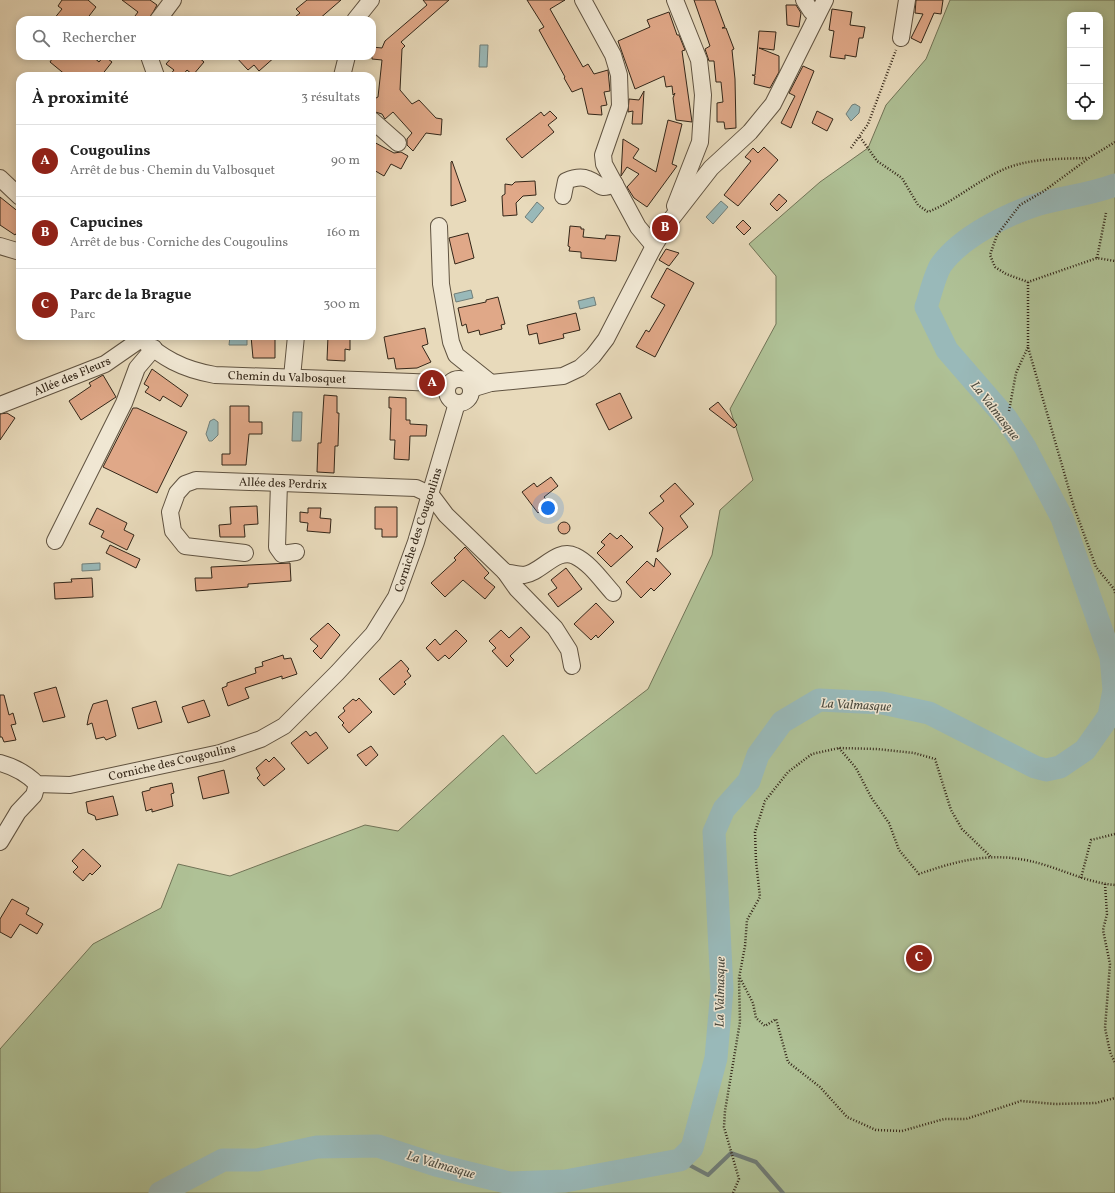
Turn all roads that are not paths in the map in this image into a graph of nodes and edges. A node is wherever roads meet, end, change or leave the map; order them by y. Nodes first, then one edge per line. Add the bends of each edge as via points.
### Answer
1 (173, 0) edge
2 (371, 0) edge
3 (583, 0) edge
4 (674, 0) edge
5 (804, 0) edge
6 (825, 0) edge
7 (907, 0) edge
8 (817, 15) junction
9 (161, 16) edge
10 (358, 16) edge
11 (901, 38) road end
12 (150, 60) edge
13 (345, 60) edge
14 (155, 72) edge
15 (343, 72) edge
16 (376, 124) edge
17 (398, 144) dead end
18 (0, 178) edge
19 (615, 184) junction
20 (686, 191) junction
21 (16, 193) edge
22 (563, 196) dead end
23 (439, 226) dead end
24 (0, 246) edge
25 (654, 246) junction
26 (16, 251) edge
27 (136, 340) edge
28 (142, 340) edge
29 (296, 340) edge
30 (154, 348) junction
31 (292, 377) junction
32 (491, 383) junction
33 (447, 387) junction
34 (471, 389) junction
35 (457, 403) junction
36 (0, 405) edge
37 (279, 483) junction
38 (431, 495) junction
39 (55, 541) dead end
40 (296, 552) dead end
41 (245, 553) dead end
42 (505, 572) junction
43 (613, 593) dead end
44 (572, 666) dead end
45 (0, 763) edge
46 (37, 784) junction
47 (0, 842) edge

1 - 9 street
2 - 10 street
3 - 19 street via 613,55 619,75 620,106 603,155 604,164
4 - 20 street via 699,60 703,95 700,142
5 - 8 street
6 - 8 street
7 - 11 street
8 - 20 street via 768,110 750,132
12 - 14 street
13 - 15 street
16 - 17 street
18 - 21 street
19 - 22 street via 606,187 596,185 588,179 574,178 566,181
19 - 25 street via 638,227
20 - 25 street
23 - 32 street via 441,284 451,342 456,355
24 - 26 street
25 - 32 street via 606,339 580,368 563,376
27 - 36 street, Allée des Fleurs via 105,364
28 - 30 street, Chemin du Valbosquet
29 - 31 street
30 - 31 street, Chemin du Valbosquet via 171,361 192,371 215,375
30 - 39 street via 137,368 124,403
31 - 33 street, Chemin du Valbosquet via 432,383
32 - 34 street
33 - 34 street via 452,381 460,379 467,382
33 - 35 street via 450,399
34 - 35 street via 468,400
35 - 38 street, Corniche des Cougoulins
37 - 38 street, Allée des Perdrix via 416,488
37 - 40 street via 277,547 282,554
37 - 41 street, Allée des Perdrix via 196,480 185,484 177,493 170,512 173,531 184,546
38 - 42 street via 446,514
38 - 46 street, Corniche des Cougoulins via 396,597 373,634 284,726 261,739 220,753 70,786
42 - 43 street via 524,575 560,555 573,555 583,561
42 - 44 street via 517,589 555,628 569,650
45 - 46 street via 28,774
46 - 47 street via 34,796 18,812

